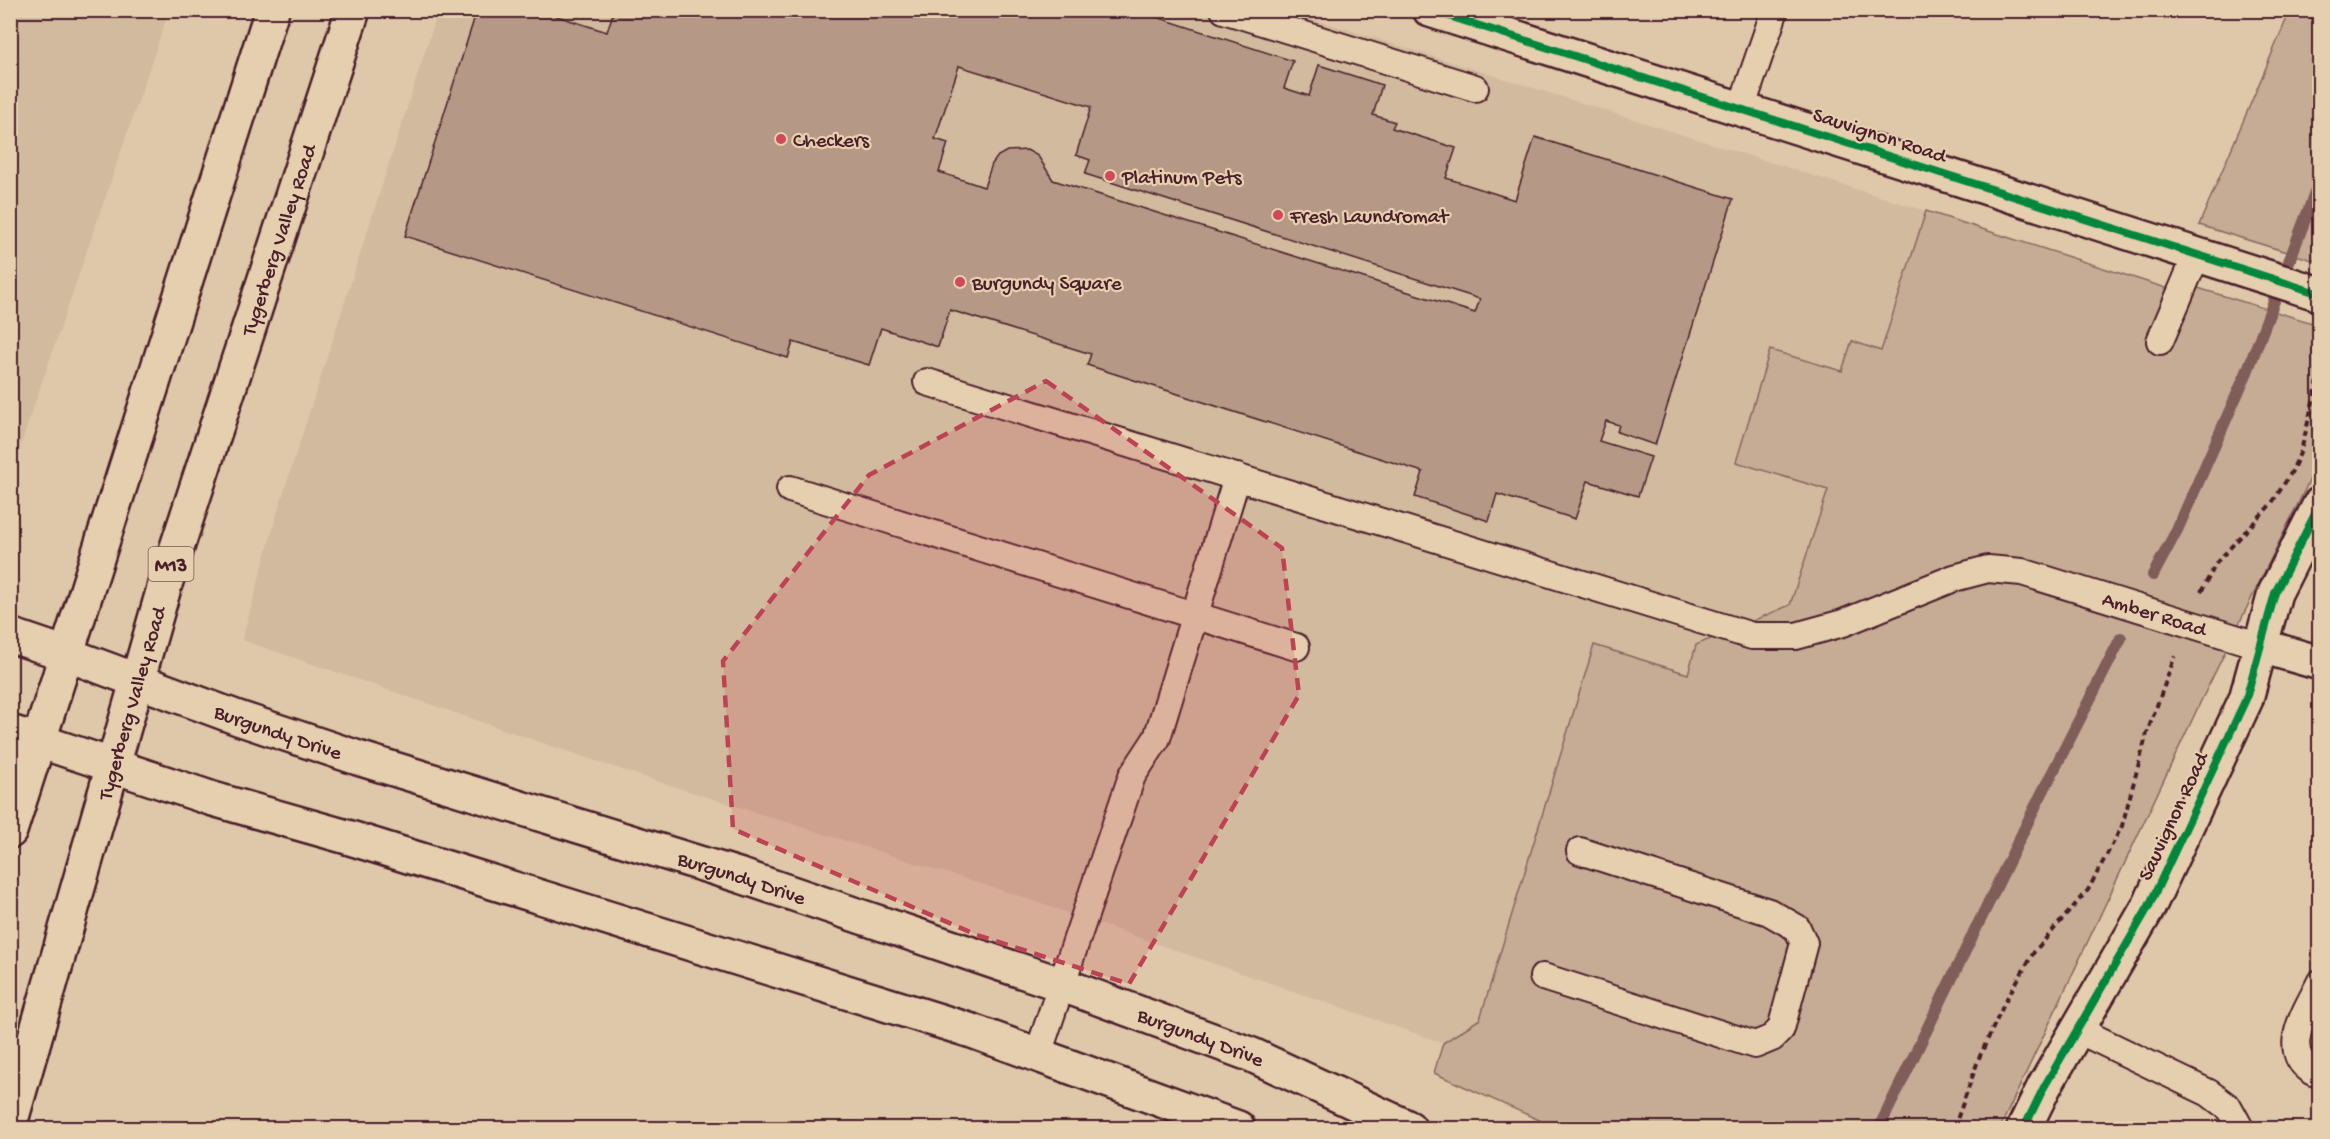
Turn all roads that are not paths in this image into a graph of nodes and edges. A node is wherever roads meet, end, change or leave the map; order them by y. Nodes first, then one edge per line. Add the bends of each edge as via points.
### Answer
1 (272, 10) edge
2 (353, 10) edge
3 (1224, 10) edge
4 (1430, 10) edge
5 (1775, 10) edge
6 (1474, 88) dead end
7 (1741, 109) junction
8 (2202, 255) junction
9 (2319, 294) edge
10 (2160, 340) dead end
11 (927, 382) dead end
12 (1237, 477) junction
13 (790, 489) dead end
14 (2319, 504) edge
15 (1195, 616) junction
16 (10, 635) edge
17 (2260, 646) junction
18 (1296, 647) dead end
19 (66, 654) junction
20 (2319, 663) edge
21 (138, 678) junction
22 (25, 737) edge
23 (113, 766) junction
24 (10, 831) edge
25 (1580, 851) dead end
26 (1543, 977) dead end
27 (2319, 983) edge
28 (1062, 985) junction
29 (2078, 1030) junction
30 (1037, 1057) junction
31 (2319, 1075) edge
32 (10, 1124) edge
33 (1238, 1128) edge
34 (1409, 1128) edge
35 (2024, 1128) edge
36 (2240, 1128) edge

1 - 19 main road
2 - 21 main road, Tygerberg Valley Road / M13 via 236,362
3 - 6 lane
4 - 7 main road, Sauvignon Road
5 - 7 lane
7 - 8 main road, Sauvignon Road
8 - 9 main road, Sauvignon Road
8 - 10 lane
11 - 12 lane, Amber Road
12 - 15 lane
12 - 17 lane, Amber Road via 1752,636 1796,636 1843,623 1954,578 1988,569 2022,572
13 - 15 lane
14 - 17 main road, Sauvignon Road via 2275,593
15 - 18 lane
15 - 28 lane via 1157,738 1132,776
16 - 19 main road, Burgundy Drive
17 - 20 main road, Amber Road
17 - 29 main road, Sauvignon Road via 2246,699 2150,906
19 - 21 main road, Burgundy Drive
19 - 22 main road
21 - 23 main road, Tygerberg Valley Road / M13
21 - 28 main road, Burgundy Drive via 238,718 358,758 741,876
22 - 23 main road
22 - 24 main road
23 - 30 main road via 972,1031
23 - 32 main road, Tygerberg Valley Road / M13
25 - 26 lane via 1768,912 1797,928 1804,943 1781,1029 1755,1045
27 - 31 lane via 2298,1029 2296,1044 2298,1059 2306,1069
28 - 30 lane
28 - 34 main road, Burgundy Drive via 1252,1055
29 - 35 main road, Sauvignon Road
29 - 36 lane via 2209,1093 2229,1108
30 - 33 main road

